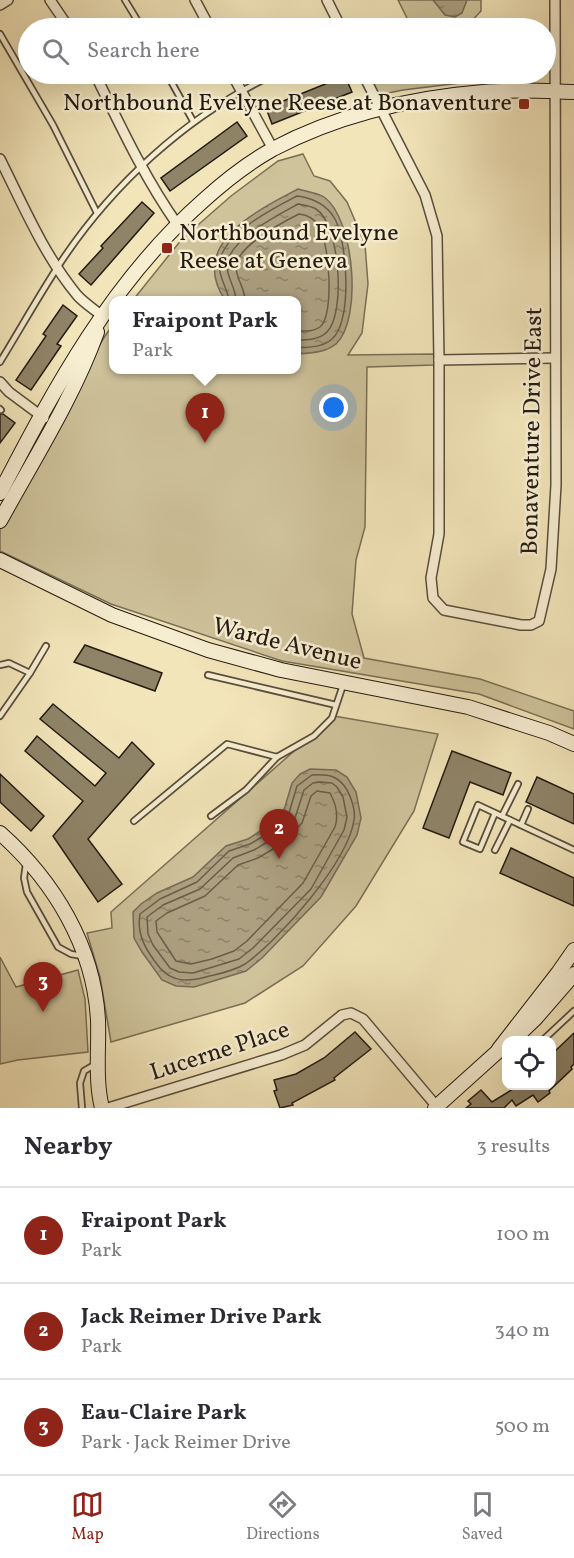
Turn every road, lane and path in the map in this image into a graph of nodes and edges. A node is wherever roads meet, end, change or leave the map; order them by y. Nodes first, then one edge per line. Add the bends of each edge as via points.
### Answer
1 (8, 0) edge
2 (50, 0) edge
3 (125, 0) edge
4 (195, 0) edge
5 (327, 0) edge
6 (555, 0) edge
7 (0, 5) edge
8 (62, 18) edge
9 (136, 18) edge
10 (205, 18) edge
11 (336, 18) edge
12 (555, 18) edge
13 (0, 34) edge
14 (18, 65) edge
15 (29, 84) edge
16 (99, 84) edge
17 (173, 84) edge
18 (237, 84) edge
19 (253, 84) edge
20 (368, 84) edge
21 (555, 84) edge
22 (240, 90) junction
23 (555, 92) junction
24 (574, 92) edge
25 (381, 108) junction
26 (193, 121) junction
27 (273, 149) junction
28 (0, 159) edge
29 (142, 167) junction
30 (97, 213) junction
31 (177, 224) junction
32 (57, 267) junction
33 (117, 296) edge
34 (109, 307) edge
35 (102, 316) junction
36 (554, 358) junction
37 (439, 360) junction
38 (0, 362) edge
39 (0, 382) edge
40 (40, 416) junction
41 (53, 424) junction
42 (0, 493) edge
43 (0, 521) edge
44 (0, 560) edge
45 (46, 646) dead end
46 (0, 665) edge
47 (30, 673) junction
48 (208, 675) dead end
49 (344, 683) junction
50 (336, 705) junction
51 (0, 716) edge
52 (574, 744) edge
53 (277, 757) junction
54 (518, 784) dead end
55 (528, 809) dead end
56 (495, 813) junction
57 (211, 816) dead end
58 (502, 816) junction
59 (510, 820) junction
60 (134, 821) dead end
61 (521, 825) junction
62 (0, 833) edge
63 (495, 850) dead end
64 (574, 850) edge
65 (27, 861) junction
66 (574, 950) edge
67 (85, 956) junction
68 (574, 974) edge
69 (574, 1011) edge
70 (513, 1036) edge
71 (518, 1036) edge
72 (548, 1036) edge
73 (502, 1051) edge
74 (98, 1063) junction
75 (82, 1108) edge
76 (102, 1108) edge
77 (108, 1108) edge
78 (437, 1108) edge

1 - 7 street
2 - 8 street
3 - 9 lane
4 - 10 street
5 - 11 street
6 - 12 street, Bonaventure Drive East
13 - 14 lane
15 - 30 lane
16 - 29 street
17 - 26 lane
18 - 22 street
19 - 22 lane
20 - 25 street, Bonaventure Drive East
21 - 23 street, Bonaventure Drive East
22 - 26 lane
22 - 27 street
23 - 24 street
23 - 25 street via 485,91
23 - 36 street, Bonaventure Drive East
25 - 27 street
25 - 37 street, Bonaventure Drive East via 425,195 437,236
26 - 29 lane
27 - 31 street via 229,178
28 - 32 street
29 - 30 lane
29 - 31 street
30 - 32 lane
31 - 33 street
32 - 35 street via 78,297
32 - 38 lane
34 - 35 street
35 - 40 street
35 - 41 street via 89,353
36 - 37 street
36 - 37 street, Bonaventure Drive East via 556,485 551,569 539,621 531,625 444,610 433,598 431,578 439,534
39 - 40 street
40 - 41 street
40 - 42 street
41 - 43 street
44 - 49 street, Warde Avenue via 112,615 208,650
45 - 47 lane
46 - 47 lane via 9,663
47 - 51 lane
48 - 50 lane
49 - 50 lane
49 - 52 street, Warde Avenue via 468,707
50 - 53 lane via 332,718 314,736
53 - 57 lane via 246,790
53 - 60 lane via 227,744
54 - 58 lane
55 - 61 lane
56 - 56 lane via 478,805 463,842 480,849
56 - 58 lane
58 - 59 lane
59 - 61 lane
59 - 63 lane
61 - 64 lane
62 - 65 street
65 - 67 street via 66,912
65 - 67 lane via 27,892 58,947
66 - 70 street
67 - 74 street via 94,984
68 - 71 street
69 - 72 lane
73 - 78 street
74 - 75 lane via 84,1071 80,1083
74 - 76 street
77 - 78 street, Lucerne Place via 281,1055 304,1045 342,1015 351,1013 363,1019

